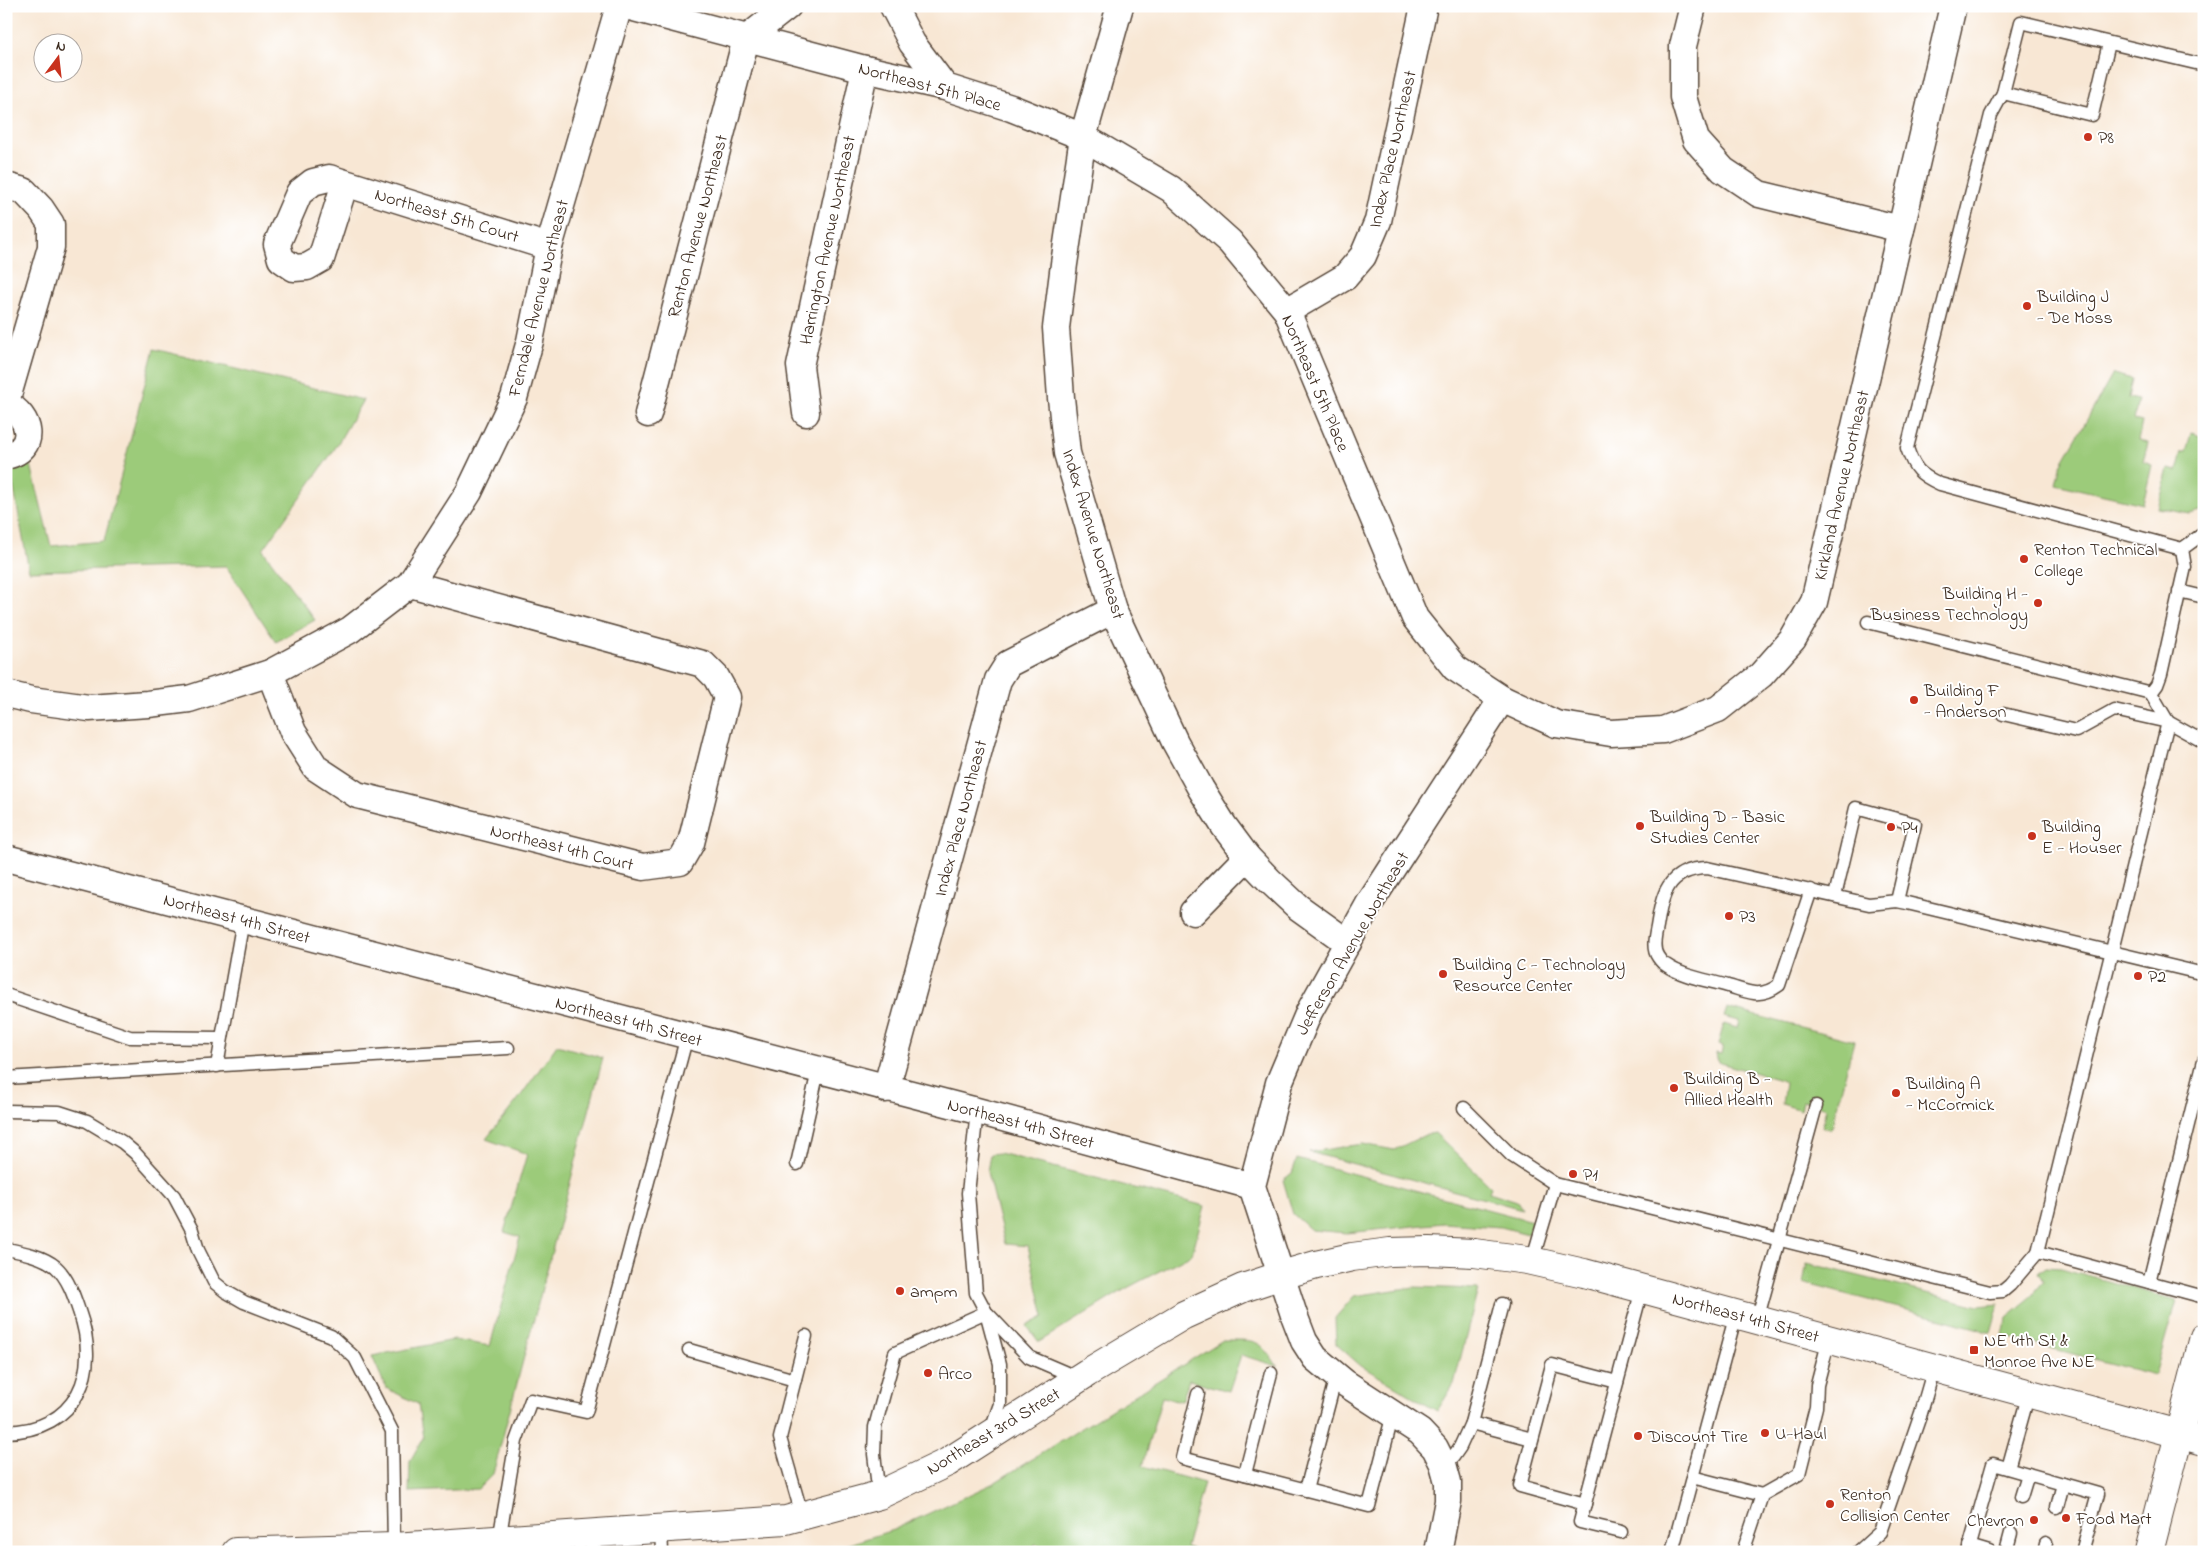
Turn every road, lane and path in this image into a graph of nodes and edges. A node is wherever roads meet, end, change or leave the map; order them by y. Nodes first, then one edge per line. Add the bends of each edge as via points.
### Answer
1 (619, 6) edge
2 (626, 6) edge
3 (788, 6) edge
4 (893, 6) edge
5 (1120, 6) edge
6 (1424, 6) edge
7 (1693, 6) edge
8 (1953, 6) edge
9 (746, 39) junction
10 (2109, 43) junction
11 (2204, 65) edge
12 (865, 69) junction
13 (945, 87) junction
14 (2003, 93) junction
15 (1083, 137) junction
16 (345, 183) dead end
17 (6, 186) edge
18 (1901, 229) junction
19 (549, 247) junction
20 (1287, 311) junction
21 (6, 403) edge
22 (806, 413) dead end
23 (648, 414) dead end
24 (6, 456) edge
25 (2204, 533) edge
26 (2182, 549) junction
27 (410, 584) junction
28 (2179, 591) junction
29 (2204, 597) edge
30 (1113, 610) junction
31 (1868, 622) dead end
32 (270, 673) junction
33 (2151, 693) junction
34 (6, 694) edge
35 (1502, 699) junction
36 (2003, 714) dead end
37 (2168, 722) junction
38 (2204, 742) edge
39 (1247, 857) junction
40 (6, 858) edge
41 (1811, 890) junction
42 (1835, 896) junction
43 (1896, 901) junction
44 (1193, 912) dead end
45 (243, 920) junction
46 (1348, 943) junction
47 (2112, 952) junction
48 (2204, 974) edge
49 (6, 995) edge
50 (687, 1036) junction
51 (221, 1038) junction
52 (508, 1048) dead end
53 (2204, 1060) edge
54 (217, 1066) junction
55 (818, 1071) junction
56 (6, 1078) edge
57 (886, 1088) junction
58 (1816, 1106) dead end
59 (1464, 1108) dead end
60 (6, 1111) edge
61 (977, 1111) junction
62 (797, 1164) dead end
63 (1555, 1184) junction
64 (1252, 1186) junction
65 (1779, 1240) junction
66 (6, 1249) edge
67 (2038, 1252) junction
68 (1532, 1261) junction
69 (1282, 1275) junction
70 (2149, 1282) junction
71 (1642, 1289) junction
72 (2204, 1297) edge
73 (1502, 1304) dead end
74 (986, 1312) junction
75 (1746, 1317) junction
76 (806, 1336) dead end
77 (2204, 1337) edge
78 (1828, 1339) junction
79 (689, 1350) dead end
80 (1934, 1368) junction
81 (1271, 1373) dead end
82 (1336, 1376) junction
83 (1079, 1379) junction
84 (795, 1380) junction
85 (1617, 1382) junction
86 (2029, 1393) junction
87 (1198, 1394) dead end
88 (1393, 1414) junction
89 (1471, 1423) junction
90 (6, 1432) edge
91 (988, 1438) junction
92 (2192, 1438) edge
93 (1532, 1439) junction
94 (1443, 1464) junction
95 (2008, 1468) junction
96 (1245, 1474) junction
97 (2028, 1474) junction
98 (1692, 1477) junction
99 (2063, 1484) junction
100 (1306, 1490) junction
101 (879, 1495) junction
102 (1762, 1495) junction
103 (2021, 1497) dead end
104 (1584, 1504) junction
105 (2057, 1507) dead end
106 (802, 1515) junction
107 (1621, 1532) dead end
108 (2011, 1533) dead end
109 (499, 1540) junction
110 (662, 1540) edge
111 (394, 1547) junction
112 (1969, 1549) edge
113 (236, 1552) edge
114 (1438, 1552) edge
115 (1672, 1552) edge
116 (1743, 1552) edge
117 (1858, 1552) edge
118 (1989, 1552) edge
119 (2006, 1552) edge
120 (2082, 1552) edge
121 (2149, 1552) edge

1 - 19 street, Ferndale Avenue Northeast
2 - 9 street, Northeast 5th Place
3 - 9 street
4 - 13 street via 912,42
5 - 15 street, Index Avenue Northeast
6 - 20 street, Index Place Northeast via 1378,221 1363,256 1345,277
7 - 18 street via 1684,46 1683,97 1696,140 1723,170 1759,194
8 - 18 street, Kirkland Avenue Northeast
9 - 12 street, Northeast 5th Place
9 - 23 street, Renton Avenue Northeast
10 - 11 lane
10 - 14 lane via 2021,22
10 - 14 lane via 2092,114
12 - 13 street, Northeast 5th Place
12 - 22 street, Harrington Avenue Northeast via 800,366
13 - 15 street, Northeast 5th Place via 1011,108
14 - 26 lane via 1988,124 1907,448 1911,459 1917,471 1940,484
15 - 20 street, Northeast 5th Place via 1171,189 1230,242
15 - 30 street, Index Avenue Northeast via 1056,328 1067,453
16 - 19 street, Northeast 5th Court
17 - 21 street via 24,191 41,209 50,224 51,247
18 - 35 street, Kirkland Avenue Northeast via 1814,602 1793,639 1761,675 1718,709 1663,730 1610,733 1556,724
19 - 27 street, Ferndale Avenue Northeast via 530,341 514,398 469,492
20 - 35 street, Northeast 5th Place via 1415,618 1455,668
21 - 24 street via 20,413 28,428 24,444
25 - 26 lane
26 - 28 lane via 2184,567
27 - 32 street, Ferndale Avenue Northeast via 350,630
27 - 32 street, Northeast 4th Court via 703,664 716,677 727,697 692,843 680,862 643,868 357,795 316,768 293,732
28 - 29 lane
28 - 33 lane via 2161,674
30 - 39 street, Index Avenue Northeast via 1175,742 1224,826
30 - 57 street, Index Place Northeast via 1008,664 998,680
31 - 33 lane
32 - 34 street, Ferndale Avenue Northeast via 189,699 148,704 89,708
33 - 37 lane
35 - 46 street, Jefferson Avenue Northeast
36 - 37 lane via 2076,731 2114,710
37 - 38 lane
37 - 47 lane
39 - 44 street
39 - 46 street, Index Avenue Northeast via 1298,906
40 - 45 street, Northeast 4th Street
41 - 41 lane via 1707,868 1692,868 1668,885 1662,897 1654,943 1656,955 1665,965 1681,972 1754,993 1769,992 1778,985
41 - 42 lane
42 - 43 lane via 1869,904
42 - 43 lane via 1856,808 1915,824
43 - 47 lane
45 - 50 street, Northeast 4th Street
45 - 51 lane
46 - 64 street, Jefferson Avenue Northeast via 1309,1012 1279,1083
47 - 48 lane
47 - 67 lane
49 - 51 lane via 130,1037
50 - 55 street, Northeast 4th Street
50 - 109 lane via 586,1412 531,1400 516,1441
51 - 54 lane
52 - 54 lane
53 - 70 lane
54 - 56 lane
55 - 57 street, Northeast 4th Street
55 - 62 lane
57 - 61 street, Northeast 4th Street
58 - 65 lane
59 - 63 lane via 1512,1156
60 - 111 lane via 59,1112 87,1121 122,1142 174,1196 214,1282 244,1302 331,1336 355,1358 392,1432
61 - 64 street, Northeast 4th Street
61 - 74 lane via 968,1193 976,1293
63 - 65 lane
63 - 68 lane
64 - 69 street
65 - 67 lane via 1990,1292 2002,1291 2010,1285
65 - 75 lane
66 - 90 lane via 38,1257 56,1267 69,1284 77,1304 87,1331 89,1354 83,1383 74,1402 49,1422
67 - 70 lane
68 - 69 main road, Northeast 4th Street via 1474,1253 1390,1252 1325,1263
68 - 71 main road, Northeast 4th Street
69 - 82 street via 1304,1341 1315,1358
69 - 83 main road, Northeast 3rd Street via 1184,1314
70 - 72 lane
71 - 75 main road, Northeast 4th Street
71 - 85 lane
73 - 89 lane
74 - 83 lane via 1029,1357
74 - 91 lane via 1000,1364 1000,1404
74 - 101 lane via 895,1353 875,1428 874,1454
75 - 78 main road, Northeast 4th Street
75 - 98 lane
76 - 84 lane
77 - 92 main road
78 - 80 main road, Northeast 4th Street
78 - 102 lane via 1816,1385 1816,1407 1799,1474
79 - 84 lane
80 - 86 main road, Northeast 4th Street
80 - 117 lane via 1880,1532
81 - 96 lane
82 - 88 street
82 - 100 lane
83 - 91 main road, Northeast 3rd Street
84 - 106 lane via 780,1438
85 - 93 lane via 1552,1365
85 - 104 lane
86 - 92 main road, Northeast 4th Street
86 - 95 lane
87 - 96 lane via 1182,1458
88 - 94 street via 1420,1432 1435,1448
88 - 100 lane via 1369,1506
89 - 93 lane
89 - 94 lane via 1460,1448
91 - 101 main road, Northeast 3rd Street via 948,1462
92 - 121 main road
93 - 104 lane via 1520,1486
94 - 114 street via 1448,1482 1448,1501
95 - 97 lane
95 - 112 lane via 1993,1464
96 - 100 lane
97 - 99 lane
97 - 103 lane
98 - 102 lane
98 - 115 lane
99 - 105 lane
99 - 120 lane via 2098,1494
101 - 106 main road, Northeast 3rd Street
102 - 116 lane
104 - 107 lane via 1580,1522
106 - 110 main road, Northeast 3rd Street
108 - 119 lane
109 - 110 main road, Northeast 3rd Street
109 - 111 main road, Northeast 3rd Street
111 - 113 main road, Northeast 3rd Street
112 - 118 lane

